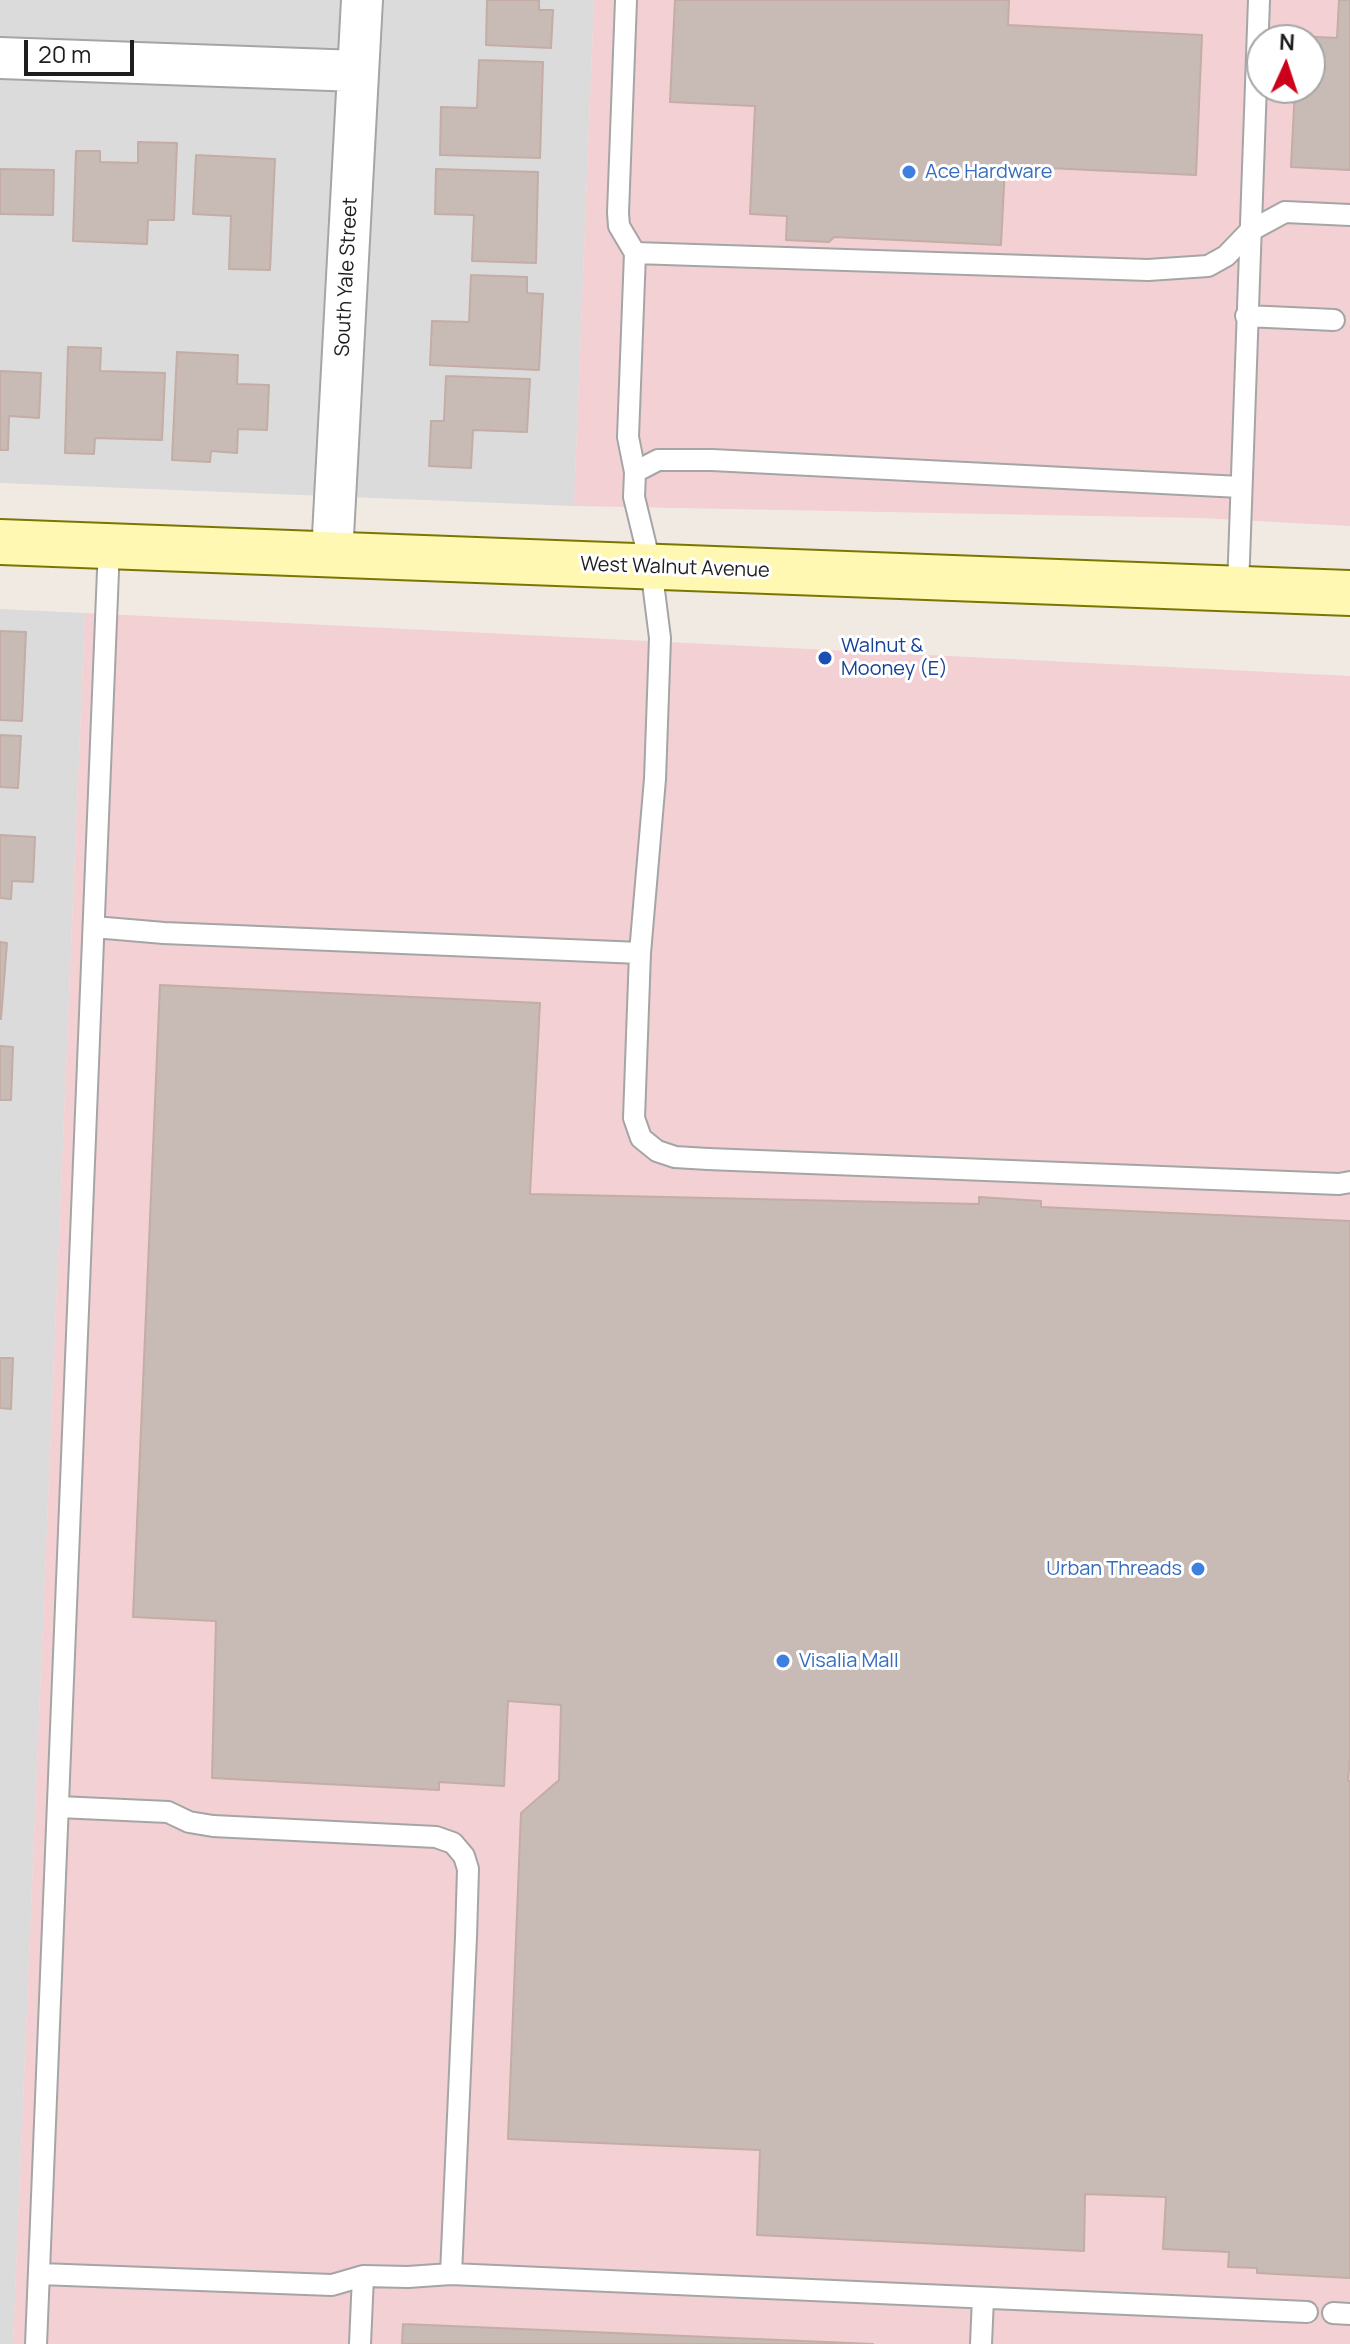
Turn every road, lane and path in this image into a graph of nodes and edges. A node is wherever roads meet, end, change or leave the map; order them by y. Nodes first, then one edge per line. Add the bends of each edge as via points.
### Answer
1 (362, 0) edge
2 (626, 0) edge
3 (1259, 0) edge
4 (0, 58) edge
5 (358, 71) junction
6 (1350, 215) edge
7 (1250, 231) junction
8 (635, 253) junction
9 (1246, 316) junction
10 (1334, 320) dead end
11 (635, 472) junction
12 (1240, 487) junction
13 (0, 542) edge
14 (109, 546) junction
15 (332, 554) junction
16 (651, 567) junction
17 (1238, 588) junction
18 (1350, 593) edge
19 (94, 927) junction
20 (640, 953) junction
21 (1350, 1182) edge
22 (59, 1807) junction
23 (40, 2274) junction
24 (451, 2274) junction
25 (363, 2276) junction
26 (983, 2298) junction
27 (1307, 2312) dead end
28 (36, 2344) edge
29 (360, 2344) edge
30 (981, 2344) edge

1 - 5 street, South Yale Street
2 - 8 lane via 618,213 619,226
3 - 7 lane
4 - 5 street
5 - 15 street, South Yale Street
6 - 7 lane via 1285,212
7 - 8 lane via 1208,266 1148,270
7 - 9 lane
8 - 11 lane via 628,437
9 - 10 lane
9 - 12 lane
11 - 12 lane via 658,460 712,460
11 - 16 lane via 634,497
12 - 17 lane
13 - 14 main road, West Walnut Avenue
14 - 15 main road, West Walnut Avenue
14 - 19 lane
15 - 16 main road, West Walnut Avenue
16 - 17 main road, West Walnut Avenue
16 - 20 lane via 660,638
17 - 18 main road, West Walnut Avenue
19 - 20 lane
19 - 22 lane
20 - 21 lane via 634,1118 641,1138 675,1157
22 - 23 lane
22 - 24 lane via 168,1812 213,1826 436,1837 453,1843 464,1856 468,1869
23 - 25 lane via 332,2285
23 - 28 lane
24 - 25 lane
24 - 26 lane
25 - 29 lane
26 - 27 lane
26 - 30 lane

